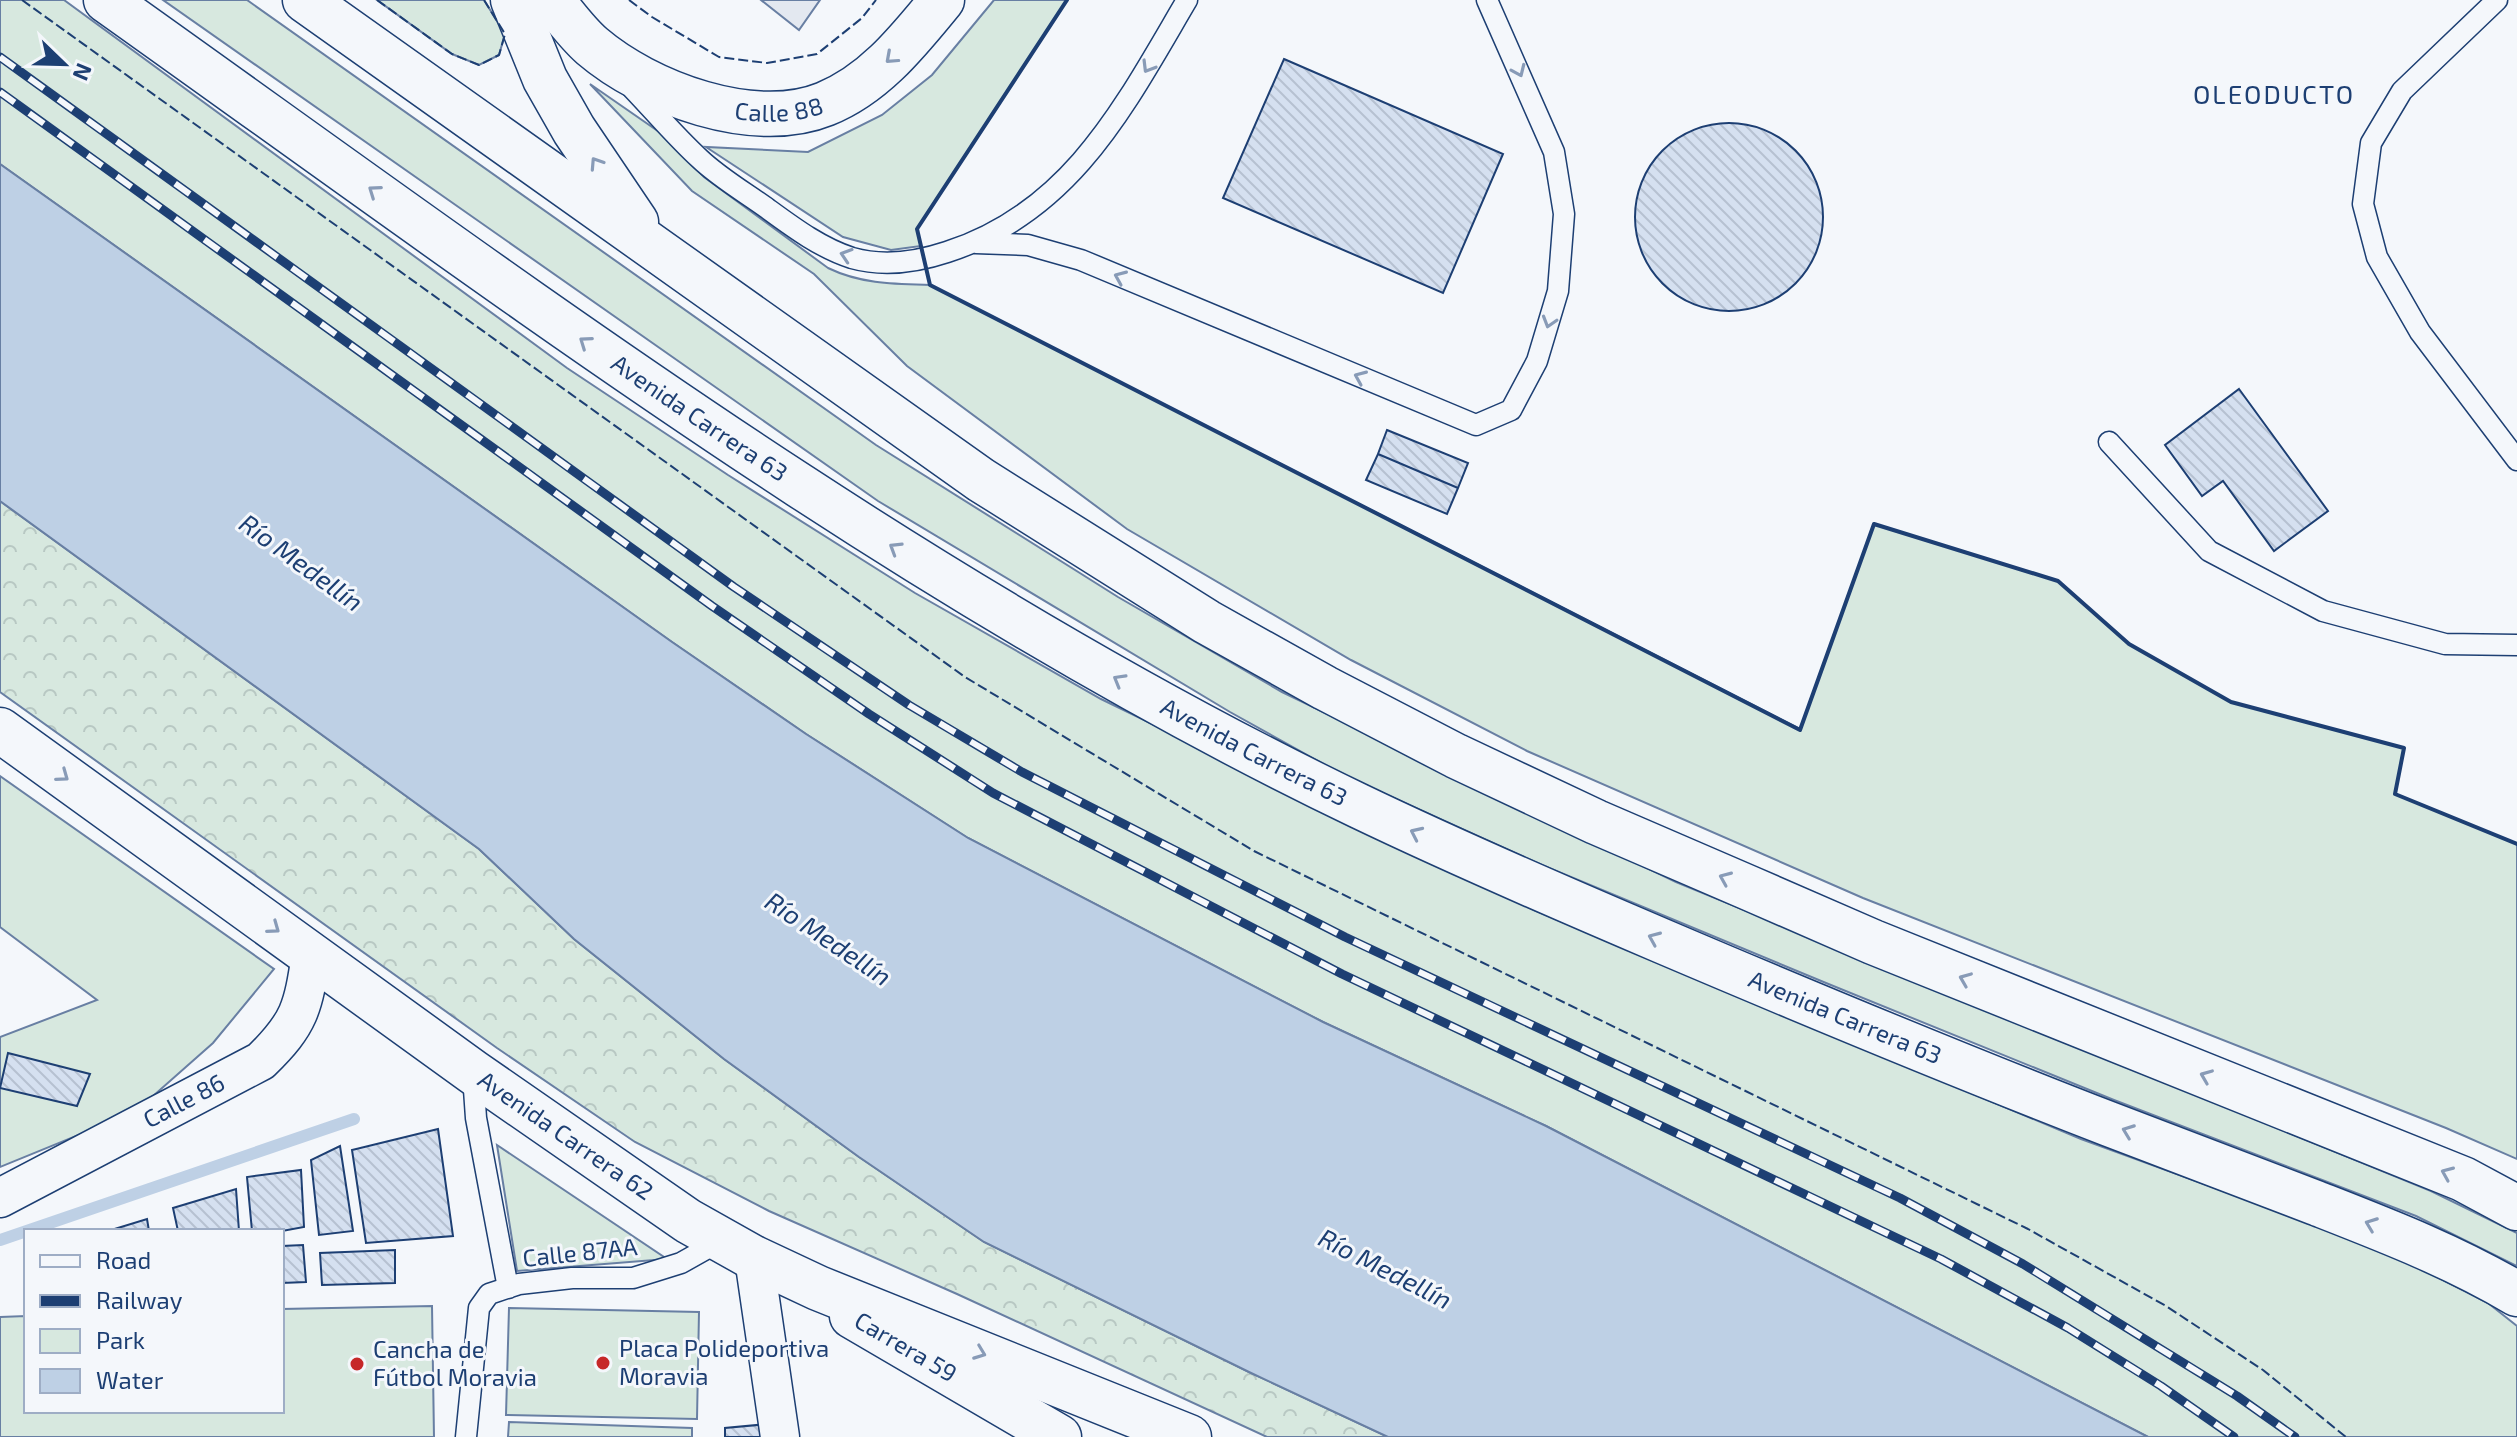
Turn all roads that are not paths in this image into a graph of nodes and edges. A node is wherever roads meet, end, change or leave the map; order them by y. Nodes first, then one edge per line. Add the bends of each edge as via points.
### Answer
1 (106, 0) edge
2 (305, 0) edge
3 (513, 0) edge
4 (552, 0) edge
5 (942, 0) edge
6 (1187, 0) edge
7 (1487, 0) edge
8 (2497, 0) edge
9 (591, 45) junction
10 (976, 243) junction
11 (656, 250) junction
12 (2517, 424) edge
13 (2497, 434) junction
14 (2109, 442) dead end
15 (2517, 460) edge
16 (2517, 645) edge
17 (0, 730) edge
18 (311, 955) junction
19 (473, 1072) junction
20 (0, 1198) edge
21 (2517, 1208) edge
22 (738, 1249) junction
23 (508, 1288) junction
24 (2517, 1294) edge
25 (466, 1437) edge
26 (780, 1437) edge
27 (1059, 1437) edge
28 (1189, 1437) edge

24 -> 1 main road, Avenida Carrera 63 via 2417,1242 1839,1016 1567,900 1215,734 989,605 801,489
2 - 11 main road
11 -> 3 main road via 574,130 545,79
4 - 9 main road, Calle 88
5 -> 9 main road, Calle 88 via 897,55 863,82 825,104 788,112 748,113 673,94
6 -> 10 lane via 1119,116 1074,172 1029,212
7 -> 10 lane via 1554,152 1564,214 1558,291 1537,361 1511,410 1476,425 1081,260 1028,245
8 - 13 lane via 2402,91 2371,143 2363,204 2377,257 2420,332
10 -> 9 lane via 923,260 893,263 854,258 829,248 701,160
21 -> 11 main road via 2463,1179 1873,942 1443,749 1207,622 1091,552
12 - 13 lane
13 - 15 lane
14 - 16 lane via 2209,551 2323,611 2445,644
17 -> 18 main road, Avenida Carrera 62
18 - 19 main road, Avenida Carrera 62
18 - 20 street, Calle 86 via 294,1024 261,1061
19 - 22 main road, Avenida Carrera 62 via 645,1193
19 - 23 lane via 476,1118
22 - 23 lane, Calle 87AA via 633,1278 572,1278
22 - 26 street
22 - 27 main road, Carrera 59
22 -> 28 main road, Avenida Carrera 62 via 870,1310
23 - 25 lane, Calle 87AA via 489,1294 479,1308

